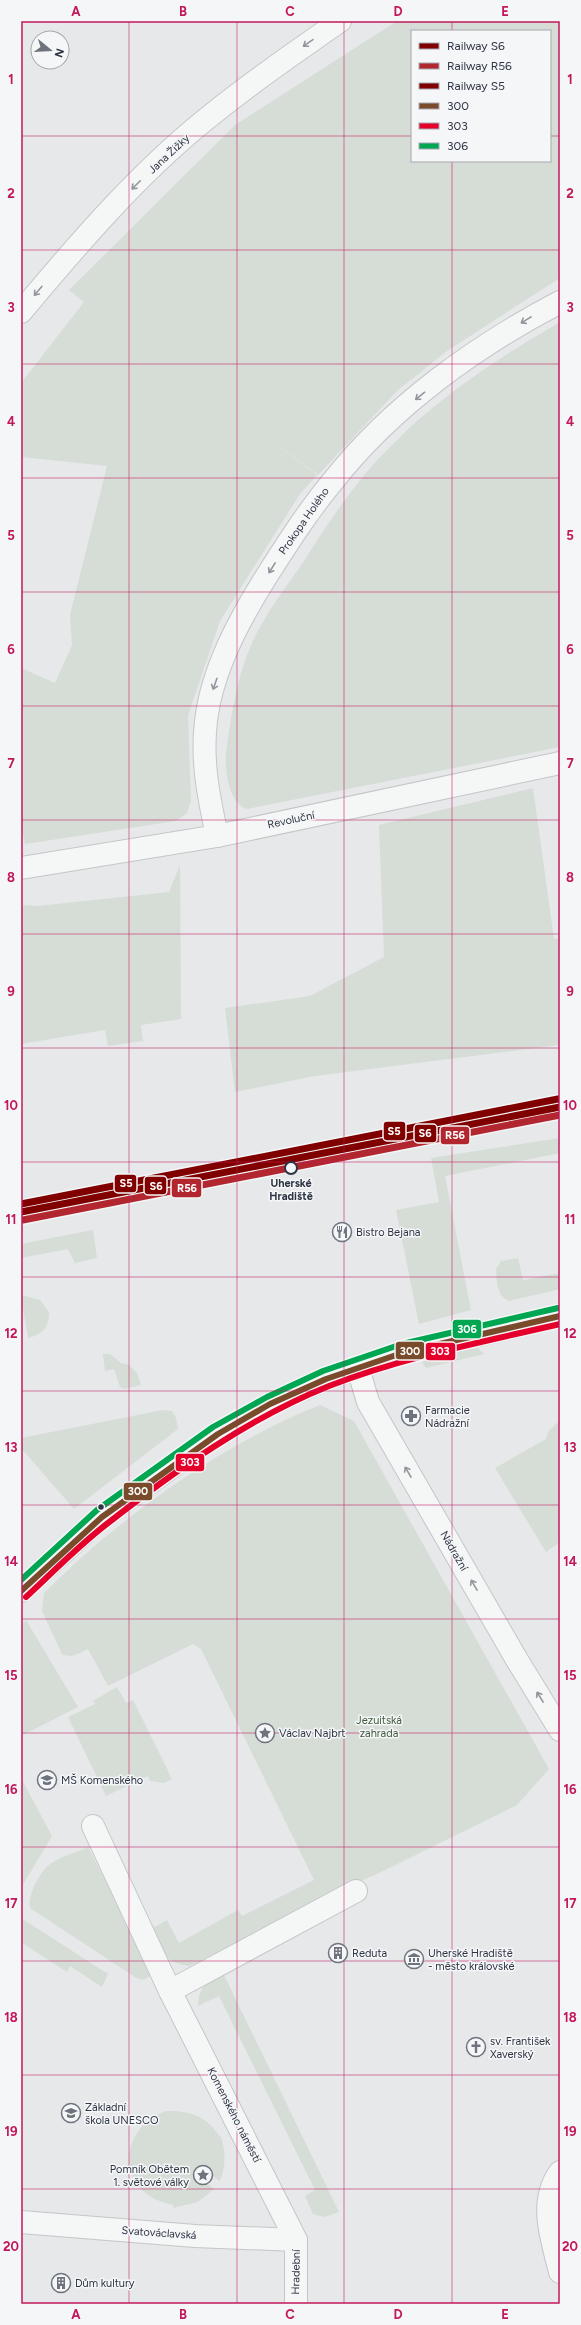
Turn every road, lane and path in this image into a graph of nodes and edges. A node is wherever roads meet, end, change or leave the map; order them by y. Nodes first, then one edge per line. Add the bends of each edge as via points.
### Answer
1 (340, 21) edge
2 (560, 302) edge
3 (21, 312) edge
4 (560, 763) edge
5 (217, 836) junction
6 (21, 868) edge
7 (560, 1316) edge
8 (358, 1368) junction
9 (21, 1591) edge
10 (560, 1730) edge
11 (93, 1826) dead end
12 (356, 1891) dead end
13 (170, 1991) junction
14 (560, 2172) edge
15 (21, 2222) edge
16 (296, 2240) junction
17 (560, 2272) edge
18 (296, 2304) edge

1 -> 3 street, Jana Žižky via 210,116 168,154 56,270
2 -> 5 street, Prokopa Holého via 498,337 404,408 367,442 338,475 291,538 246,612 226,651 212,693 204,742 208,792
4 - 5 street, Revoluční
5 - 6 street, Revoluční
7 - 8 street via 405,1352
8 - 9 street via 270,1404 218,1434 102,1517
10 -> 8 street, Nádražní via 513,1654 368,1402
11 - 13 street, Komenského náměstí
12 - 13 street
13 - 16 street, Komenského náměstí
14 - 17 street via 551,2191 548,2208
15 - 16 street, Svatováclavská via 195,2236
16 - 18 street, Hradební

